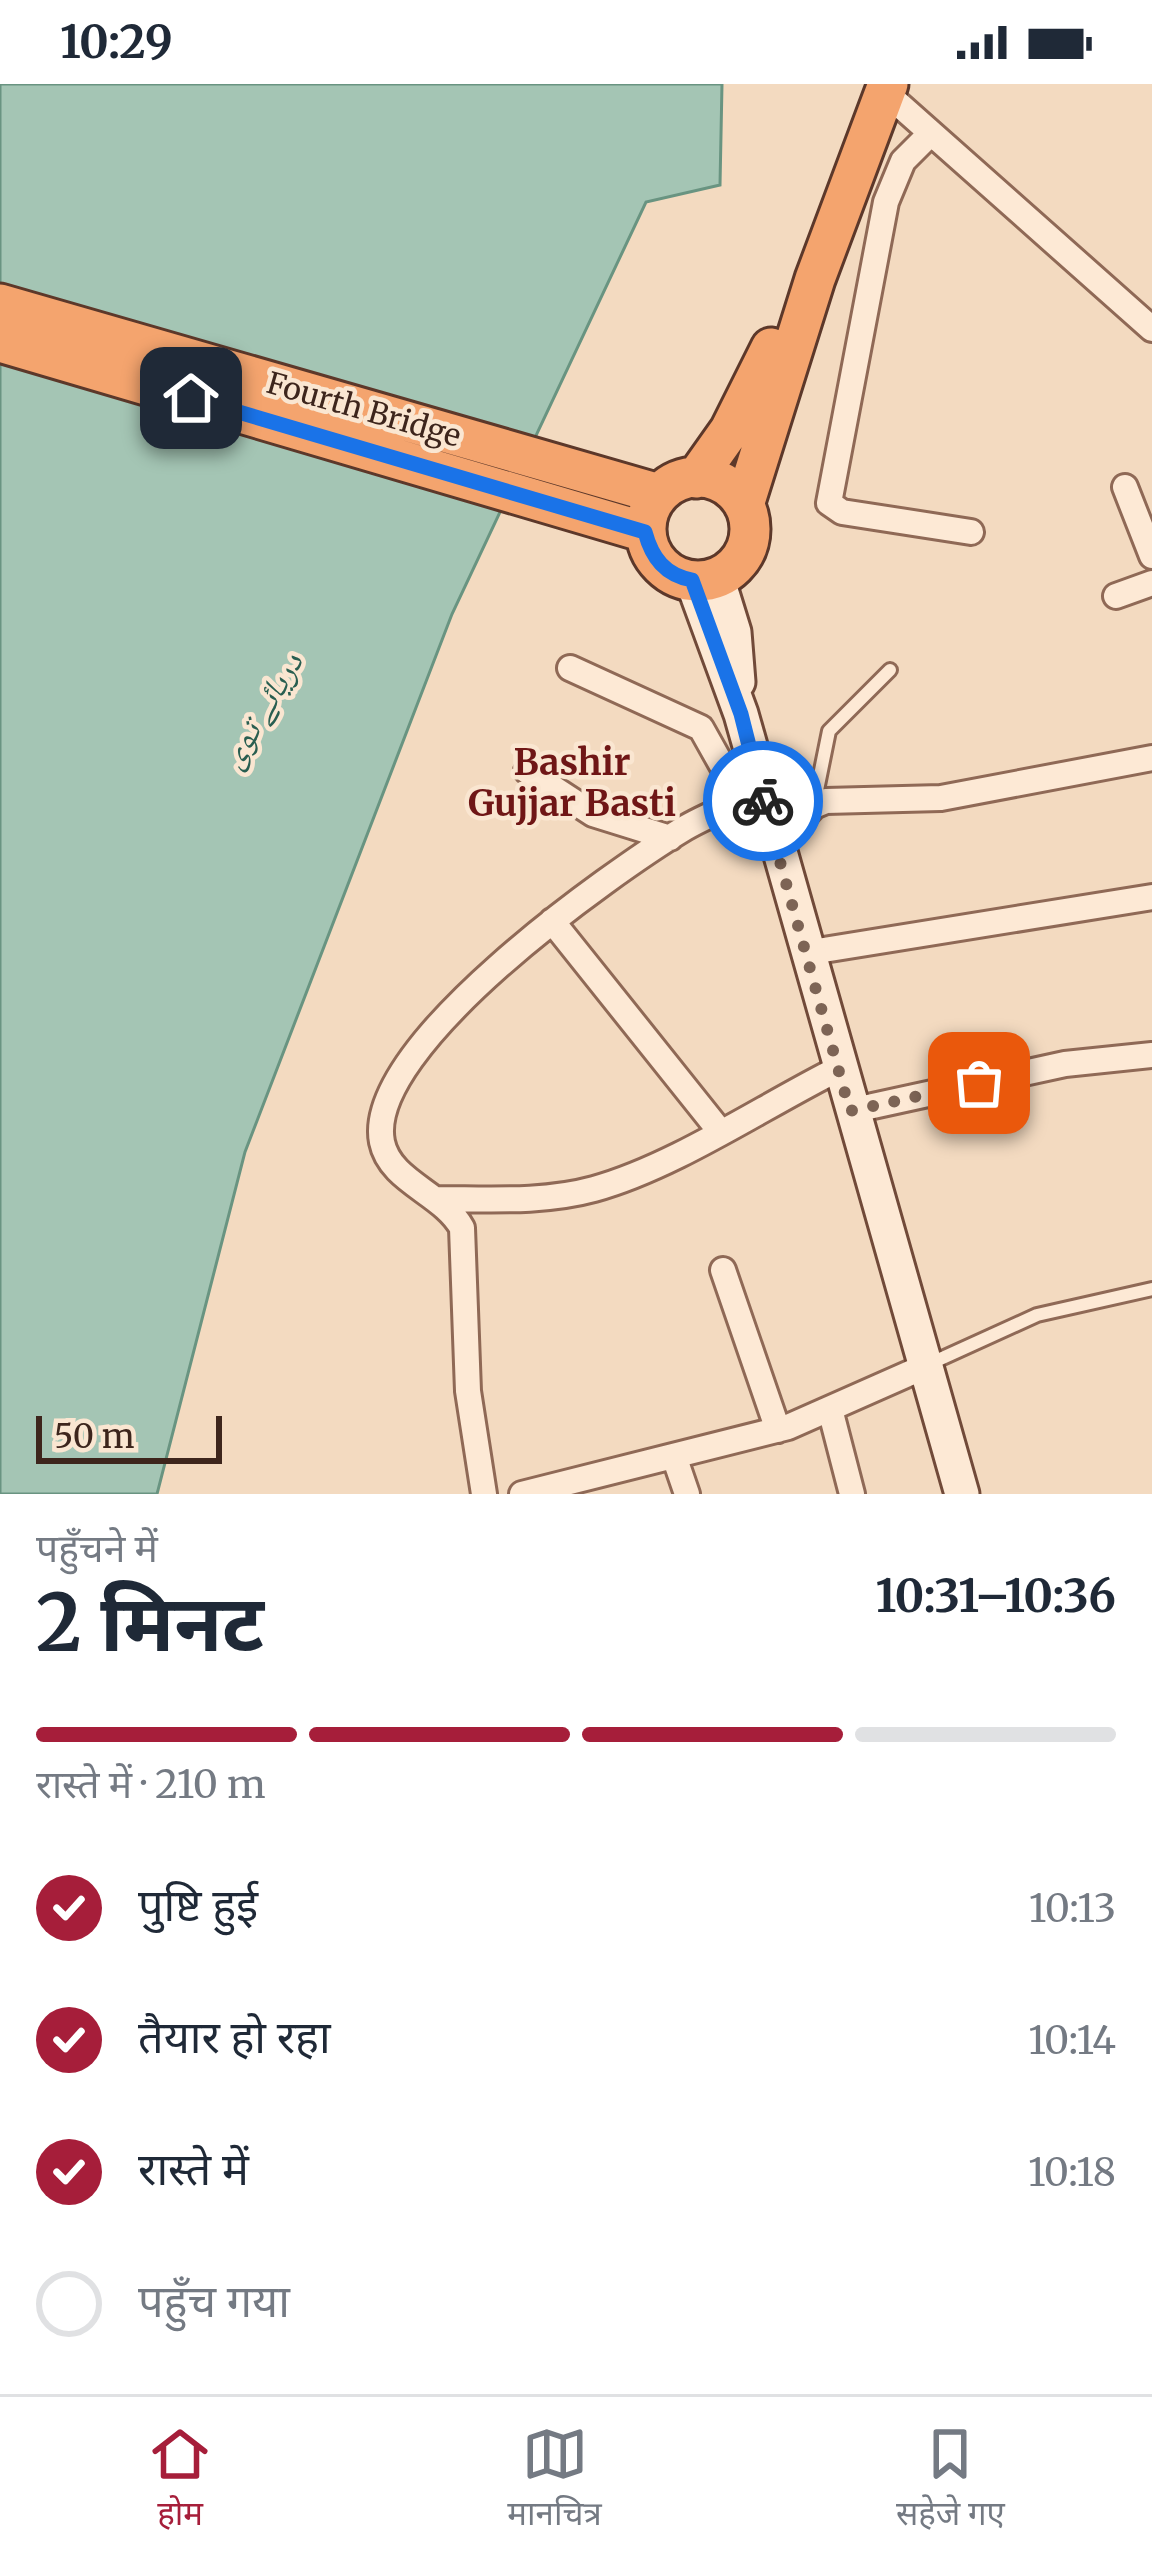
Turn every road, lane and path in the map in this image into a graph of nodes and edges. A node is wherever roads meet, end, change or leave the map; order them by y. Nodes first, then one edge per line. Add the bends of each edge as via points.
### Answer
1 (878, 87) edge
2 (931, 133) junction
3 (0, 304) edge
4 (1152, 328) edge
5 (0, 342) edge
6 (696, 478) junction
7 (1125, 488) dead end
8 (658, 494) junction
9 (744, 505) junction
10 (645, 532) junction
11 (971, 532) dead end
12 (1152, 556) edge
13 (705, 578) junction
14 (1152, 583) edge
15 (1116, 596) dead end
16 (570, 668) dead end
17 (890, 670) dead end
18 (1152, 758) edge
19 (527, 771) dead end
20 (752, 797) junction
21 (814, 806) junction
22 (670, 838) junction
23 (776, 849) junction
24 (1152, 897) edge
25 (552, 921) junction
26 (805, 953) junction
27 (1152, 1055) edge
28 (838, 1069) junction
29 (850, 1111) junction
30 (718, 1130) junction
31 (436, 1199) junction
32 (723, 1270) dead end
33 (1152, 1289) edge
34 (926, 1366) junction
35 (830, 1409) junction
36 (778, 1430) junction
37 (674, 1456) junction
38 (484, 1494) edge
39 (521, 1494) edge
40 (687, 1494) edge
41 (852, 1494) edge
42 (962, 1494) edge

1 - 2 street
1 - 6 highway via 759,378
1 - 9 highway
2 - 4 street
2 - 11 street via 891,183 829,498 837,512
3 - 8 highway, Fourth Bridge
5 - 10 highway, Fourth Bridge
6 - 8 highway
6 - 9 highway via 720,482
7 - 12 street
8 - 10 highway
9 - 13 highway via 749,538 732,568
10 - 13 highway via 668,572
13 - 20 main road via 734,632
14 - 15 street
16 - 20 street via 690,719
17 - 21 lane via 830,730
18 - 21 street via 940,798
19 - 22 street via 593,814
20 - 22 street
20 - 23 main road
21 - 23 street
22 - 25 street
23 - 26 main road
24 - 26 street
25 - 30 street
25 - 31 street via 446,1013 381,1123 386,1154
26 - 28 main road
27 - 29 street via 1065,1064
28 - 29 main road
28 - 30 street
29 - 34 main road
30 - 31 street via 594,1189
31 - 38 street via 462,1228 468,1391
32 - 36 street
33 - 34 lane via 1037,1315
34 - 35 street
34 - 42 main road
35 - 36 street
35 - 41 street
36 - 37 street
37 - 39 street
37 - 40 street

